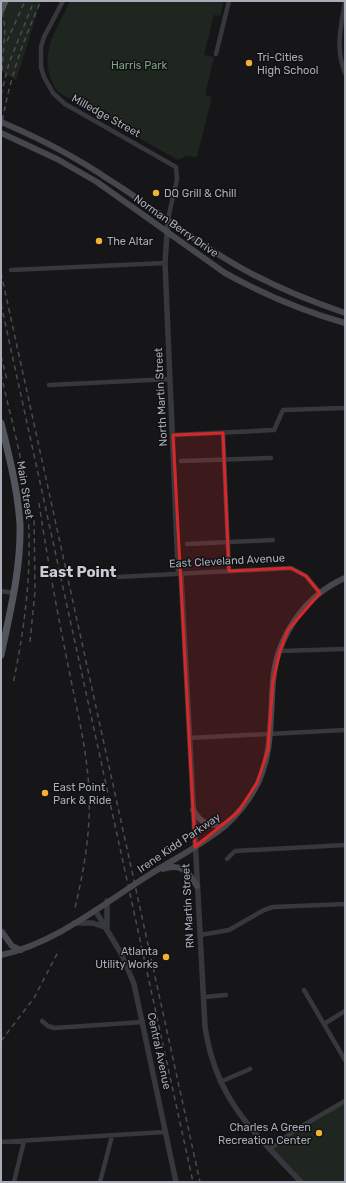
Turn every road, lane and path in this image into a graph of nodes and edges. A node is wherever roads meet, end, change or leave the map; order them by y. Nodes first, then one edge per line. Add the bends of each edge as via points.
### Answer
1 (5, 1) edge
2 (63, 1) edge
3 (229, 1) edge
4 (345, 1) edge
5 (1, 10) edge
6 (216, 54) dead end
7 (345, 73) edge
8 (1, 122) edge
9 (1, 133) edge
10 (168, 219) junction
11 (166, 230) junction
12 (165, 263) junction
13 (11, 270) dead end
14 (345, 313) edge
15 (345, 323) edge
16 (170, 378) junction
17 (49, 385) dead end
18 (345, 408) edge
19 (1, 423) edge
20 (223, 433) junction
21 (173, 435) junction
22 (271, 458) dead end
23 (224, 460) junction
24 (181, 461) dead end
25 (273, 540) dead end
26 (228, 542) junction
27 (187, 544) dead end
28 (229, 571) junction
29 (181, 574) junction
30 (118, 577) dead end
31 (345, 578) edge
32 (1, 591) edge
33 (14, 593) junction
34 (320, 594) junction
35 (345, 649) edge
36 (280, 651) junction
37 (1, 655) edge
38 (345, 730) edge
39 (271, 733) junction
40 (189, 738) junction
41 (193, 810) junction
42 (225, 826) junction
43 (345, 846) edge
44 (195, 847) junction
45 (227, 859) dead end
46 (152, 873) junction
47 (197, 886) junction
48 (107, 901) junction
49 (345, 904) edge
50 (95, 910) junction
51 (74, 923) junction
52 (107, 928) junction
53 (2, 932) dead end
54 (200, 934) junction
55 (21, 950) junction
56 (1, 955) edge
57 (304, 990) dead end
58 (226, 995) dead end
59 (204, 997) junction
60 (345, 1012) edge
61 (42, 1021) dead end
62 (143, 1022) junction
63 (324, 1024) junction
64 (345, 1060) edge
65 (250, 1069) dead end
66 (220, 1082) junction
67 (345, 1101) edge
68 (166, 1132) junction
69 (112, 1136) junction
70 (24, 1141) junction
71 (1, 1142) edge
72 (270, 1149) junction
73 (14, 1182) edge
74 (100, 1182) edge
75 (176, 1182) edge
76 (300, 1182) edge

1 - 5 main road
2 - 10 street, Milledge Street via 41,47 44,77 53,93 65,104 176,167 177,179
3 - 6 street
4 - 7 street via 338,37
8 - 10 main road, Norman Berry Drive via 71,156
9 - 11 main road, Norman Berry Drive via 77,170
10 - 11 street, North Martin Street
10 - 14 main road, Norman Berry Drive via 221,256 264,281 311,302
11 - 12 street, North Martin Street
11 - 15 main road, Norman Berry Drive via 240,281 291,305
12 - 13 street
12 - 16 street, North Martin Street
16 - 17 street
16 - 21 street, North Martin Street
18 - 20 street via 283,410 274,430
19 - 33 main road, Main Street via 19,511 20,546
20 - 21 street
20 - 23 street
21 - 29 street, North Martin Street via 178,569
22 - 23 street
23 - 24 street
23 - 26 street
25 - 26 street
26 - 27 street
26 - 28 street
28 - 29 street, East Cleveland Avenue
28 - 34 street, East Cleveland Avenue via 292,568 306,576
29 - 30 street, East Cleveland Avenue
29 - 40 street, RN Martin Street
31 - 34 main road
32 - 33 street
33 - 37 main road, Main Street
34 - 36 main road, Irene Kidd Parkway via 306,606 288,630
35 - 36 street
36 - 39 main road, Irene Kidd Parkway via 273,681
38 - 39 street
39 - 40 street
39 - 42 main road, Irene Kidd Parkway via 257,783 248,799
40 - 41 street, RN Martin Street
41 - 42 main road via 204,823
41 - 44 street, RN Martin Street
42 - 44 main road, Irene Kidd Parkway
43 - 45 street via 235,851
44 - 46 main road, Irene Kidd Parkway
44 - 47 street, RN Martin Street
46 - 47 main road via 171,866 179,867 189,873
46 - 48 main road, Irene Kidd Parkway
47 - 54 street, RN Martin Street
48 - 50 main road, Irene Kidd Parkway
48 - 52 street, Central Avenue
49 - 54 street via 273,907 228,930
50 - 51 main road, Irene Kidd Parkway
50 - 52 street, Central Avenue
51 - 52 street via 93,923
51 - 55 main road, Irene Kidd Parkway
52 - 62 street, Central Avenue via 128,967
53 - 55 main road via 12,946
54 - 59 street, RN Martin Street
55 - 56 main road, Irene Kidd Parkway
57 - 63 street
58 - 59 street
59 - 66 street, RN Martin Street via 208,1044
60 - 63 street
61 - 62 street via 54,1028
62 - 68 street, Central Avenue
63 - 64 street
65 - 66 street
66 - 72 street, RN Martin Street via 239,1114
67 - 72 street via 295,1130
68 - 69 street
68 - 75 street, Central Avenue
69 - 70 street
69 - 74 street
70 - 71 street
70 - 73 street
72 - 76 street, RN Martin Street

